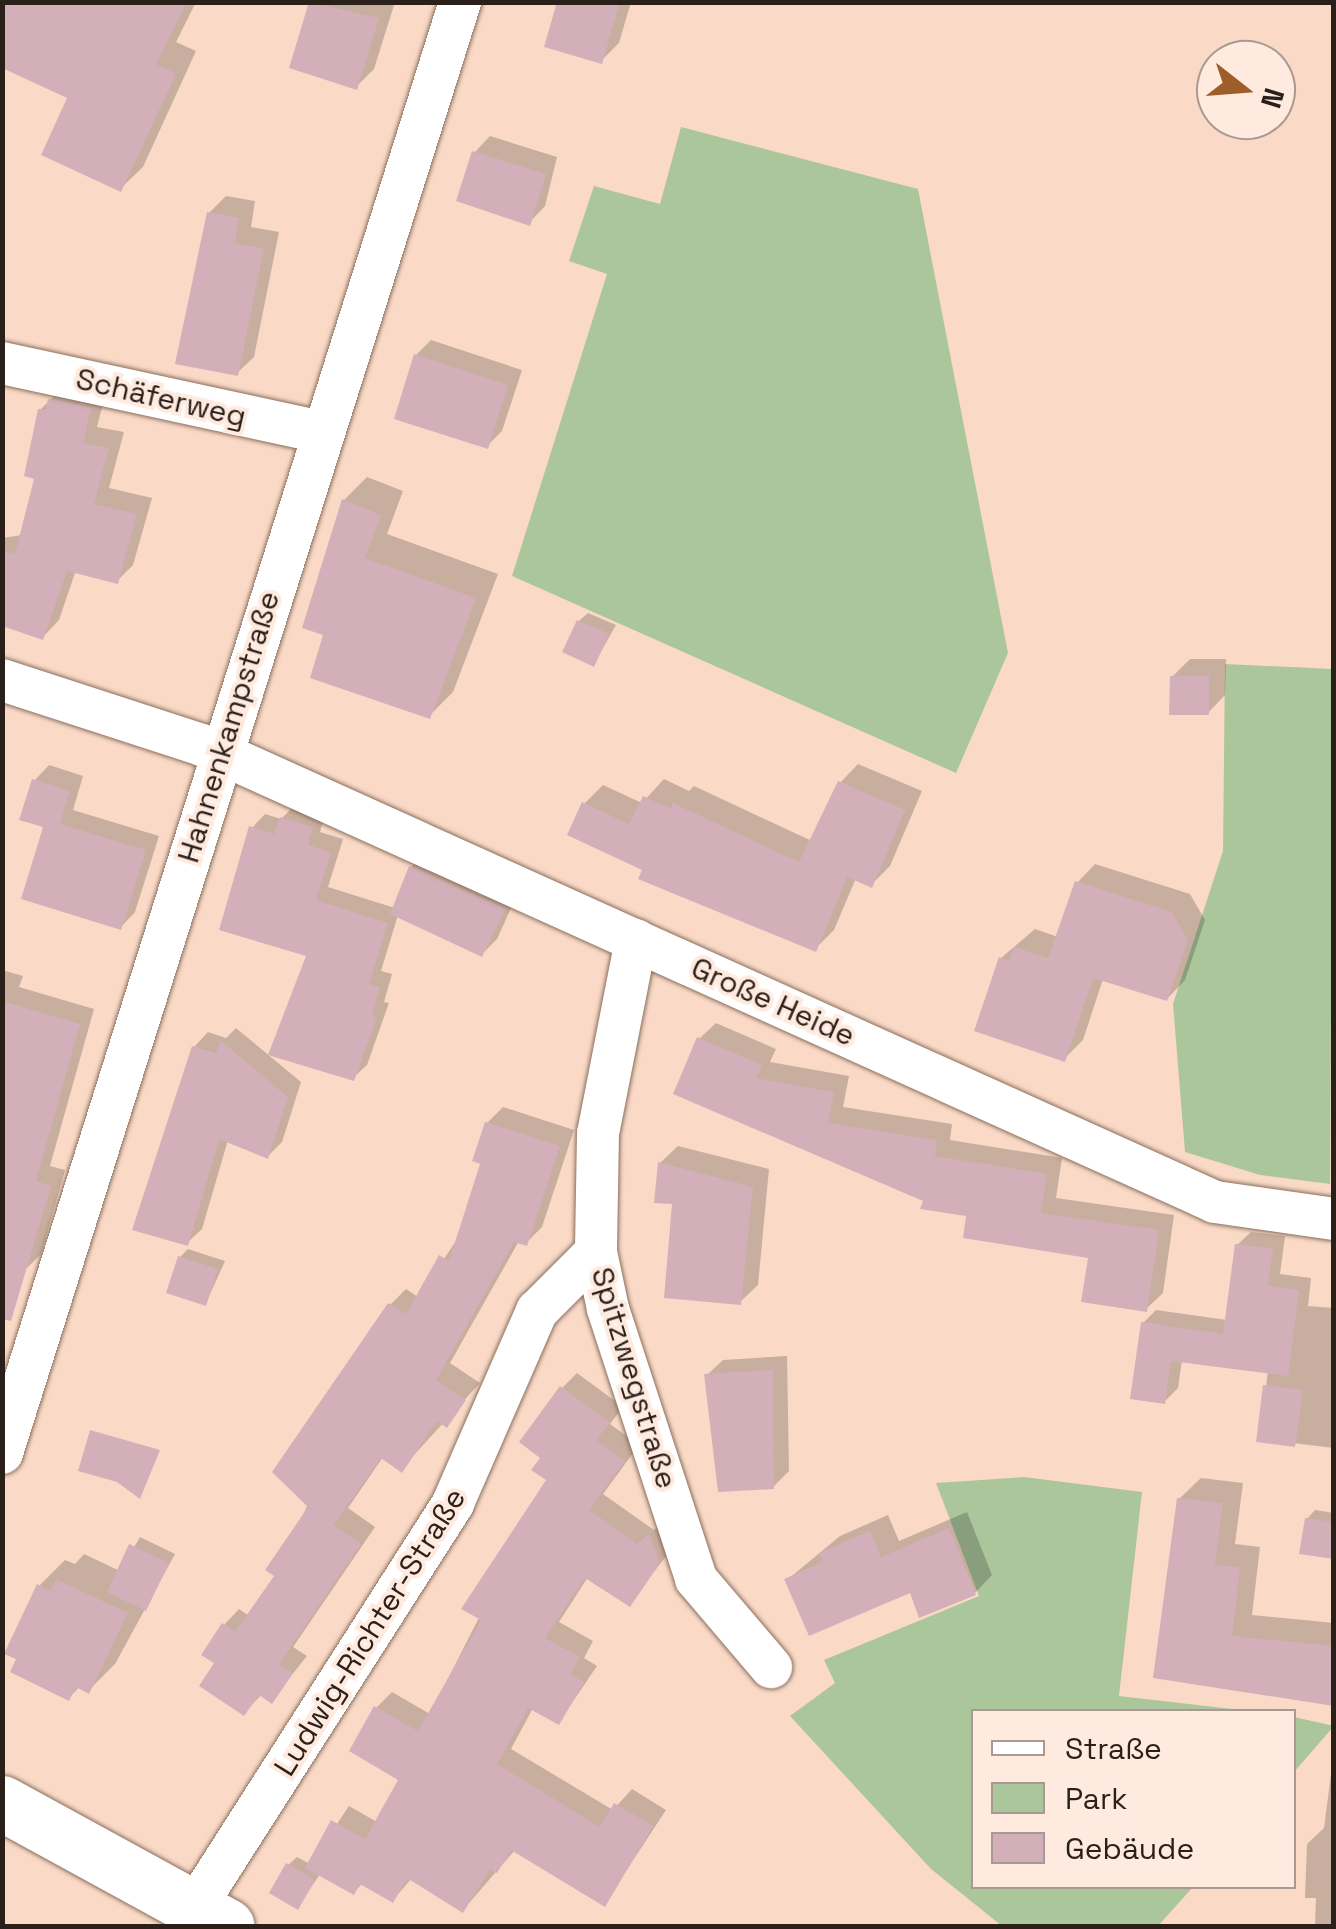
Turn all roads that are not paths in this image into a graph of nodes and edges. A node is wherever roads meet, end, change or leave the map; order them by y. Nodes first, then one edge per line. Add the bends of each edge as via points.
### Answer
1 (460, 2) edge
2 (2, 363) edge
3 (320, 432) junction
4 (2, 680) edge
5 (221, 754) junction
6 (636, 940) junction
7 (1334, 1218) edge
8 (596, 1252) junction
9 (2, 1453) edge
10 (771, 1667) dead end
11 (2, 1802) edge
12 (211, 1917) edge

1 - 3 street, Hahnenkampstraße
2 - 3 street, Schäferweg
3 - 5 street, Hahnenkampstraße
4 - 5 street, Große Heide
5 - 6 street, Große Heide
5 - 9 street, Hahnenkampstraße
6 - 7 street, Große Heide via 1215,1202
6 - 8 street, Spitzwegstraße via 598,1133
8 - 10 street, Spitzwegstraße via 608,1309 696,1579
8 - 12 street, Ludwig-Richter-Straße via 537,1311 453,1504
11 - 12 street

